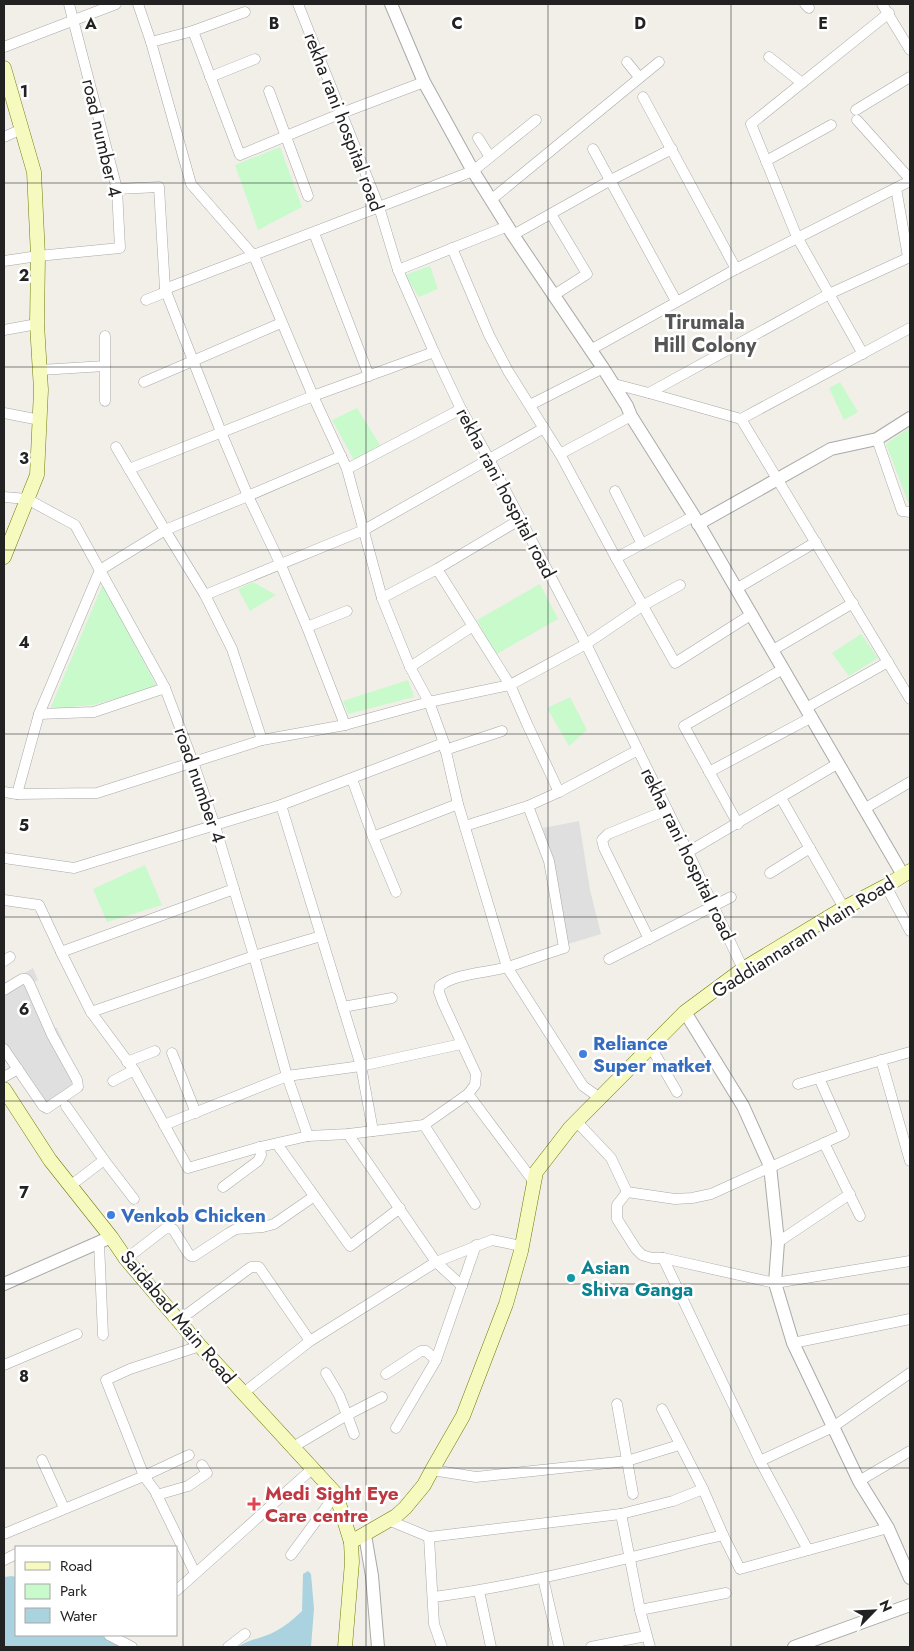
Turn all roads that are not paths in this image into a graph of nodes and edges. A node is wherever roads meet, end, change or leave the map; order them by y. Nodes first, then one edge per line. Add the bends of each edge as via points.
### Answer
1 (69, 4) edge
2 (116, 4) edge
3 (138, 4) edge
4 (298, 4) edge
5 (391, 4) edge
6 (882, 4) edge
7 (245, 12) dead end
8 (889, 14) junction
9 (74, 20) junction
10 (193, 31) junction
11 (151, 42) junction
12 (4, 47) edge
13 (910, 50) edge
14 (769, 57) dead end
15 (255, 59) dead end
16 (627, 62) dead end
17 (659, 62) dead end
18 (4, 68) edge
19 (210, 77) junction
20 (639, 77) junction
21 (910, 77) edge
22 (424, 82) junction
23 (802, 83) junction
24 (268, 91) dead end
25 (643, 97) dead end
26 (342, 113) junction
27 (536, 120) dead end
28 (831, 125) dead end
29 (22, 128) junction
30 (4, 137) edge
31 (285, 137) junction
32 (478, 138) dead end
33 (593, 149) dead end
34 (672, 149) junction
35 (490, 157) junction
36 (766, 161) junction
37 (472, 171) junction
38 (611, 180) junction
39 (910, 180) edge
40 (896, 188) junction
41 (117, 189) junction
42 (308, 196) dead end
43 (492, 199) junction
44 (379, 207) junction
45 (551, 214) junction
46 (511, 230) junction
47 (314, 233) junction
48 (797, 237) junction
49 (452, 248) junction
50 (38, 256) junction
51 (254, 256) junction
52 (909, 257) edge
53 (4, 261) edge
54 (736, 269) junction
55 (398, 270) junction
56 (166, 290) junction
57 (829, 294) junction
58 (554, 295) junction
59 (146, 300) dead end
60 (676, 302) junction
61 (282, 323) junction
62 (37, 324) junction
63 (910, 328) edge
64 (4, 330) edge
65 (104, 336) dead end
66 (592, 349) junction
67 (434, 352) junction
68 (863, 354) junction
69 (194, 360) junction
70 (105, 366) junction
71 (603, 368) junction
72 (40, 370) junction
73 (369, 376) junction
74 (144, 382) dead end
75 (614, 384) junction
76 (649, 393) junction
77 (313, 396) junction
78 (105, 401) dead end
79 (530, 405) junction
80 (461, 409) junction
81 (4, 413) edge
82 (631, 416) junction
83 (910, 418) edge
84 (741, 419) junction
85 (40, 420) junction
86 (544, 428) junction
87 (221, 432) junction
88 (877, 439) junction
89 (116, 447) dead end
90 (560, 454) junction
91 (341, 456) junction
92 (489, 459) junction
93 (129, 469) junction
94 (346, 469) junction
95 (778, 479) junction
96 (615, 491) dead end
97 (248, 496) junction
98 (4, 497) edge
99 (27, 499) junction
100 (910, 512) edge
101 (521, 519) junction
102 (696, 520) junction
103 (165, 530) junction
104 (364, 530) junction
105 (816, 542) junction
106 (642, 544) junction
107 (4, 557) edge
108 (616, 558) junction
109 (280, 564) junction
110 (437, 568) junction
111 (100, 570) junction
112 (680, 585) dead end
113 (736, 589) junction
114 (205, 595) junction
115 (382, 598) junction
116 (852, 603) junction
117 (642, 606) junction
118 (347, 611) dead end
119 (752, 614) junction
120 (473, 626) junction
121 (307, 627) junction
122 (586, 644) junction
123 (773, 650) junction
124 (888, 662) junction
125 (410, 667) junction
126 (783, 669) junction
127 (510, 685) junction
128 (165, 688) junction
129 (910, 699) edge
130 (429, 702) junction
131 (809, 713) junction
132 (39, 714) junction
133 (345, 725) junction
134 (502, 731) dead end
135 (262, 740) junction
136 (444, 747) junction
137 (638, 750) junction
138 (194, 762) junction
139 (837, 764) junction
140 (709, 772) junction
141 (352, 778) junction
142 (910, 782) edge
143 (4, 792) edge
144 (559, 792) junction
145 (17, 794) junction
146 (781, 798) junction
147 (458, 804) junction
148 (281, 805) junction
149 (528, 806) junction
150 (864, 809) junction
151 (667, 810) junction
152 (738, 824) junction
153 (215, 826) junction
154 (465, 826) junction
155 (373, 837) junction
156 (810, 848) junction
157 (688, 852) junction
158 (4, 858) edge
159 (770, 872) dead end
160 (907, 873) edge
161 (886, 886) junction
162 (234, 889) junction
163 (396, 892) dead end
164 (731, 897) dead end
165 (4, 900) edge
166 (714, 907) junction
167 (844, 908) junction
168 (910, 931) edge
169 (321, 936) junction
170 (649, 938) junction
171 (60, 952) junction
172 (254, 956) junction
173 (608, 959) dead end
174 (507, 967) junction
175 (743, 969) junction
176 (4, 990) edge
177 (392, 998) dead end
178 (343, 1007) junction
179 (91, 1012) junction
180 (685, 1012) junction
181 (461, 1044) junction
182 (651, 1047) junction
183 (4, 1048) edge
184 (155, 1051) dead end
185 (172, 1052) dead end
186 (910, 1052) edge
187 (881, 1060) junction
188 (130, 1066) junction
189 (362, 1066) junction
190 (18, 1069) junction
191 (287, 1076) junction
192 (4, 1077) edge
193 (819, 1078) junction
194 (113, 1081) dead end
195 (798, 1084) dead end
196 (4, 1089) edge
197 (677, 1092) dead end
198 (468, 1094) junction
199 (600, 1098) junction
200 (66, 1106) dead end
201 (196, 1113) junction
202 (577, 1122) junction
203 (164, 1125) junction
204 (424, 1125) junction
205 (373, 1131) junction
206 (348, 1134) junction
207 (308, 1136) junction
208 (824, 1143) junction
209 (277, 1144) junction
210 (260, 1147) junction
211 (104, 1160) junction
212 (910, 1161) edge
213 (770, 1166) junction
214 (534, 1182) junction
215 (70, 1186) junction
216 (223, 1187) dead end
217 (628, 1192) junction
218 (850, 1194) junction
219 (313, 1197) junction
220 (134, 1199) dead end
221 (475, 1204) dead end
222 (400, 1208) junction
223 (860, 1216) dead end
224 (105, 1240) junction
225 (778, 1242) junction
226 (476, 1246) junction
227 (522, 1246) junction
228 (663, 1258) junction
229 (126, 1259) junction
230 (910, 1261) edge
231 (436, 1262) junction
232 (775, 1283) junction
233 (4, 1284) edge
234 (462, 1286) junction
235 (910, 1319) edge
236 (178, 1321) junction
237 (77, 1334) dead end
238 (103, 1335) dead end
239 (310, 1341) junction
240 (793, 1343) junction
241 (200, 1346) junction
242 (436, 1360) junction
243 (4, 1365) edge
244 (326, 1373) dead end
245 (910, 1373) edge
246 (386, 1374) dead end
247 (242, 1394) junction
248 (382, 1397) dead end
249 (617, 1404) dead end
250 (662, 1409) dead end
251 (347, 1415) junction
252 (833, 1427) junction
253 (396, 1428) dead end
254 (354, 1434) dead end
255 (679, 1445) junction
256 (293, 1447) junction
257 (910, 1450) edge
258 (189, 1455) dead end
259 (42, 1460) dead end
260 (760, 1460) junction
261 (627, 1461) junction
262 (202, 1465) dead end
263 (313, 1468) junction
264 (432, 1470) junction
265 (144, 1476) junction
266 (859, 1482) junction
267 (703, 1489) junction
268 (336, 1494) junction
269 (633, 1494) dead end
270 (157, 1495) junction
271 (64, 1508) junction
272 (621, 1514) junction
273 (388, 1520) junction
274 (888, 1528) junction
275 (4, 1534) edge
276 (365, 1535) junction
277 (723, 1535) junction
278 (429, 1537) junction
279 (352, 1542) junction
280 (808, 1550) junction
281 (291, 1555) dead end
282 (630, 1557) junction
283 (195, 1573) junction
284 (543, 1578) junction
285 (910, 1578) edge
286 (178, 1589) edge
287 (479, 1591) junction
288 (726, 1593) dead end
289 (434, 1597) junction
290 (910, 1605) edge
291 (640, 1610) junction
292 (245, 1634) dead end
293 (111, 1636) edge
294 (646, 1636) junction
295 (132, 1647) edge
296 (228, 1647) edge
297 (345, 1647) edge
298 (378, 1647) edge
299 (442, 1647) edge
300 (491, 1647) edge
301 (559, 1647) edge
302 (591, 1647) edge
303 (650, 1647) edge
304 (794, 1647) edge

1 - 9 street, road number 4
2 - 9 street
3 - 11 street
4 - 26 street, rekha rani hospital road
5 - 22 street
6 - 8 street
7 - 10 street
8 - 13 street
8 - 23 street
9 - 12 street
9 - 41 street, road number 4
10 - 11 street
10 - 19 street
11 - 51 street via 191,184
14 - 23 street
15 - 19 street
16 - 20 street
17 - 20 street
18 - 29 main road
19 - 31 street via 240,155
20 - 43 street
21 - 39 street via 856,115
22 - 26 street
22 - 37 street
23 - 36 street via 751,124
24 - 31 street
25 - 34 street
26 - 31 street
26 - 44 street, rekha rani hospital road
27 - 35 street
28 - 36 street
29 - 30 street
29 - 50 main road via 34,172
31 - 42 street
32 - 35 street
33 - 38 street
34 - 38 street
34 - 54 street
35 - 37 street
36 - 48 street
37 - 43 street
37 - 44 street
38 - 45 street
38 - 60 street
39 - 40 street
40 - 48 street
40 - 52 street
41 - 50 street, road number 4 via 120,248
41 - 56 street via 159,187
43 - 46 street
44 - 47 street
44 - 55 street, rekha rani hospital road
45 - 46 street
45 - 58 street via 587,274
46 - 49 street
46 - 58 street
47 - 51 street
47 - 73 street
48 - 54 street
48 - 57 street
49 - 55 street
49 - 79 street via 489,335
50 - 53 street, road number 4
50 - 62 main road
51 - 56 street
51 - 61 street
52 - 57 street
54 - 60 street
55 - 67 street, rekha rani hospital road
56 - 59 street
56 - 69 street
57 - 68 street
57 - 76 street
58 - 66 street
60 - 66 street
61 - 69 street
61 - 77 street
62 - 64 street
62 - 72 main road
63 - 68 street
65 - 70 street
66 - 71 street
67 - 73 street
67 - 80 street, rekha rani hospital road
68 - 84 street
69 - 74 street
69 - 87 street
70 - 72 street
70 - 78 street
71 - 75 street
71 - 79 street
72 - 85 main road
73 - 77 street
75 - 76 street
75 - 82 street
76 - 84 street
77 - 87 street
77 - 91 street
79 - 86 street
80 - 92 street, rekha rani hospital road
80 - 94 street
81 - 85 street
82 - 90 street
82 - 102 street
83 - 88 street
84 - 95 street
85 - 99 main road via 37,476
86 - 90 street
86 - 92 street
87 - 93 street
87 - 97 street
88 - 95 street via 831,449
88 - 100 street via 902,511
89 - 93 street
90 - 108 street
91 - 94 street
91 - 97 street
92 - 101 street, rekha rani hospital road
92 - 104 street
93 - 103 street
94 - 104 street
95 - 102 street
95 - 105 street
96 - 106 street
97 - 103 street
97 - 109 street
98 - 99 street, road number 4
99 - 107 main road
99 - 111 street, road number 4 via 74,526
101 - 110 street
101 - 122 street, rekha rani hospital road
102 - 106 street
102 - 113 street
103 - 111 street
103 - 114 street
104 - 109 street
104 - 115 street
105 - 113 street
105 - 116 street
106 - 108 street
108 - 117 street
109 - 114 street
109 - 121 street
110 - 115 street
110 - 120 street
111 - 128 street, road number 4
111 - 132 street
112 - 117 street
113 - 119 street
114 - 135 street via 232,649
115 - 125 street
116 - 123 street
116 - 124 street
117 - 119 street via 675,664
117 - 122 street
118 - 121 street
119 - 123 street
120 - 125 street
120 - 127 street
121 - 133 street
122 - 127 street
122 - 137 street, rekha rani hospital road
123 - 126 street
124 - 129 street
124 - 131 street
125 - 130 street
126 - 131 street
126 - 140 street via 684,726
127 - 130 street
127 - 144 street
128 - 132 street via 94,712
128 - 138 street, road number 4
130 - 133 street
130 - 136 street
131 - 139 street
131 - 140 street
132 - 145 street
133 - 135 street
134 - 136 street
135 - 138 street
136 - 141 street
136 - 147 street
137 - 144 street
137 - 151 street, rekha rani hospital road
138 - 145 street via 97,793
138 - 153 street, road number 4
139 - 146 street
139 - 150 street
140 - 152 street
141 - 148 street
141 - 155 street
142 - 150 street
143 - 145 street
144 - 149 street
146 - 152 street
146 - 156 street
147 - 154 street
147 - 155 street
148 - 153 street
148 - 169 street
149 - 154 street
149 - 174 street via 549,861 564,948
150 - 160 street
151 - 157 street, rekha rani hospital road
151 - 170 street via 608,834 602,840
152 - 157 street
153 - 158 street via 74,868
153 - 162 street, road number 4
154 - 174 street
155 - 163 street
156 - 159 street
156 - 167 street
157 - 166 street, rekha rani hospital road
160 - 161 main road, Gaddiannaram Main Road
161 - 167 main road, Gaddiannaram Main Road
161 - 168 street
162 - 171 street
162 - 172 street, road number 4
164 - 166 street
165 - 171 street via 39,906
166 - 170 street
166 - 175 street, rekha rani hospital road
167 - 175 main road, Gaddiannaram Main Road
169 - 172 street
169 - 178 street
170 - 173 street
171 - 179 street
172 - 179 street
172 - 191 street, road number 4
174 - 181 street via 460,977 440,986 439,992
174 - 199 street via 583,1086
175 - 180 main road, Gaddiannaram Main Road
176 - 190 street via 26,979 78,1087 47,1108
177 - 178 street
178 - 189 street
179 - 188 street
180 - 182 main road, Gaddiannaram Main Road
180 - 213 street via 743,1106
181 - 189 street
181 - 198 street via 476,1074 475,1084
182 - 197 street
182 - 199 main road, Gaddiannaram Main Road
183 - 190 street
184 - 188 street
185 - 201 street
186 - 187 street
187 - 193 street
187 - 212 street
188 - 194 street
188 - 203 street
189 - 191 street
189 - 205 street
190 - 192 street
191 - 201 street
191 - 207 street, road number 4
193 - 195 street
193 - 208 street via 844,1133
196 - 215 main road, Saidabad Main Road
198 - 204 street
198 - 214 street
199 - 202 main road, Gaddiannaram Main Road
200 - 211 street
201 - 203 street
202 - 214 main road, Gaddiannaram Main Road via 536,1172
202 - 217 street via 611,1158
203 - 210 street via 188,1168
204 - 205 street
204 - 221 street
205 - 206 street
206 - 207 street
206 - 222 street
207 - 209 street
208 - 213 street
208 - 218 street
209 - 210 street
209 - 219 street
210 - 216 street via 258,1161
211 - 215 street
211 - 220 street
213 - 217 street via 711,1194 692,1198 675,1199
213 - 225 street
214 - 227 main road, Gaddiannaram Main Road
215 - 224 main road, Saidabad Main Road
217 - 228 street via 617,1205 617,1219 642,1255
218 - 223 street
218 - 225 street
219 - 222 street via 350,1246
219 - 229 street via 274,1224 229,1232 194,1256 188,1253 173,1229 166,1228
222 - 231 street
224 - 229 main road, Saidabad Main Road
224 - 233 street
224 - 238 street
225 - 232 street
226 - 227 street via 492,1240
226 - 231 street
226 - 234 street
227 - 264 main road, Gaddiannaram Main Road via 506,1304 462,1416
228 - 232 street
228 - 260 street
229 - 236 main road, Saidabad Main Road
230 - 232 street
231 - 234 street
231 - 239 street
232 - 240 street
234 - 242 street
235 - 240 street
236 - 239 street via 251,1267 259,1266
236 - 241 main road, Saidabad Main Road
237 - 243 street
239 - 247 street
240 - 252 street
241 - 247 main road, Saidabad Main Road
241 - 265 street via 130,1368 106,1380
242 - 246 street via 421,1350
242 - 253 street
244 - 251 street
245 - 252 street
247 - 256 main road, Saidabad Main Road
248 - 251 street
249 - 261 street
250 - 255 street
251 - 254 street
251 - 256 street
252 - 260 street
252 - 266 street
255 - 261 street
255 - 267 street
256 - 263 main road, Saidabad Main Road
257 - 266 street
258 - 265 street
259 - 271 street
260 - 280 street
261 - 264 street via 476,1477
261 - 269 street
262 - 270 street via 207,1473 194,1483
263 - 268 main road, Saidabad Main Road
263 - 283 street
264 - 273 main road, Gaddiannaram Main Road via 405,1508
265 - 270 street
265 - 271 street
266 - 274 street
267 - 272 street via 673,1501
267 - 277 street
268 - 279 main road, Saidabad Main Road
268 - 281 street
270 - 283 street
271 - 275 street
272 - 278 street
272 - 282 street
273 - 276 main road, Gaddiannaram Main Road
273 - 278 street
274 - 280 street
274 - 285 street
276 - 279 main road, Gaddiannaram Main Road
276 - 298 street
277 - 280 street via 740,1568
277 - 282 street
278 - 289 street
279 - 297 main road, Saidabad Main Road
282 - 284 street
282 - 291 street
283 - 286 street
284 - 287 street
284 - 301 street
287 - 289 street
287 - 300 street
288 - 291 street
289 - 299 street via 434,1624
290 - 304 street
291 - 294 street
292 - 296 street
293 - 295 street
294 - 302 street
294 - 303 street

